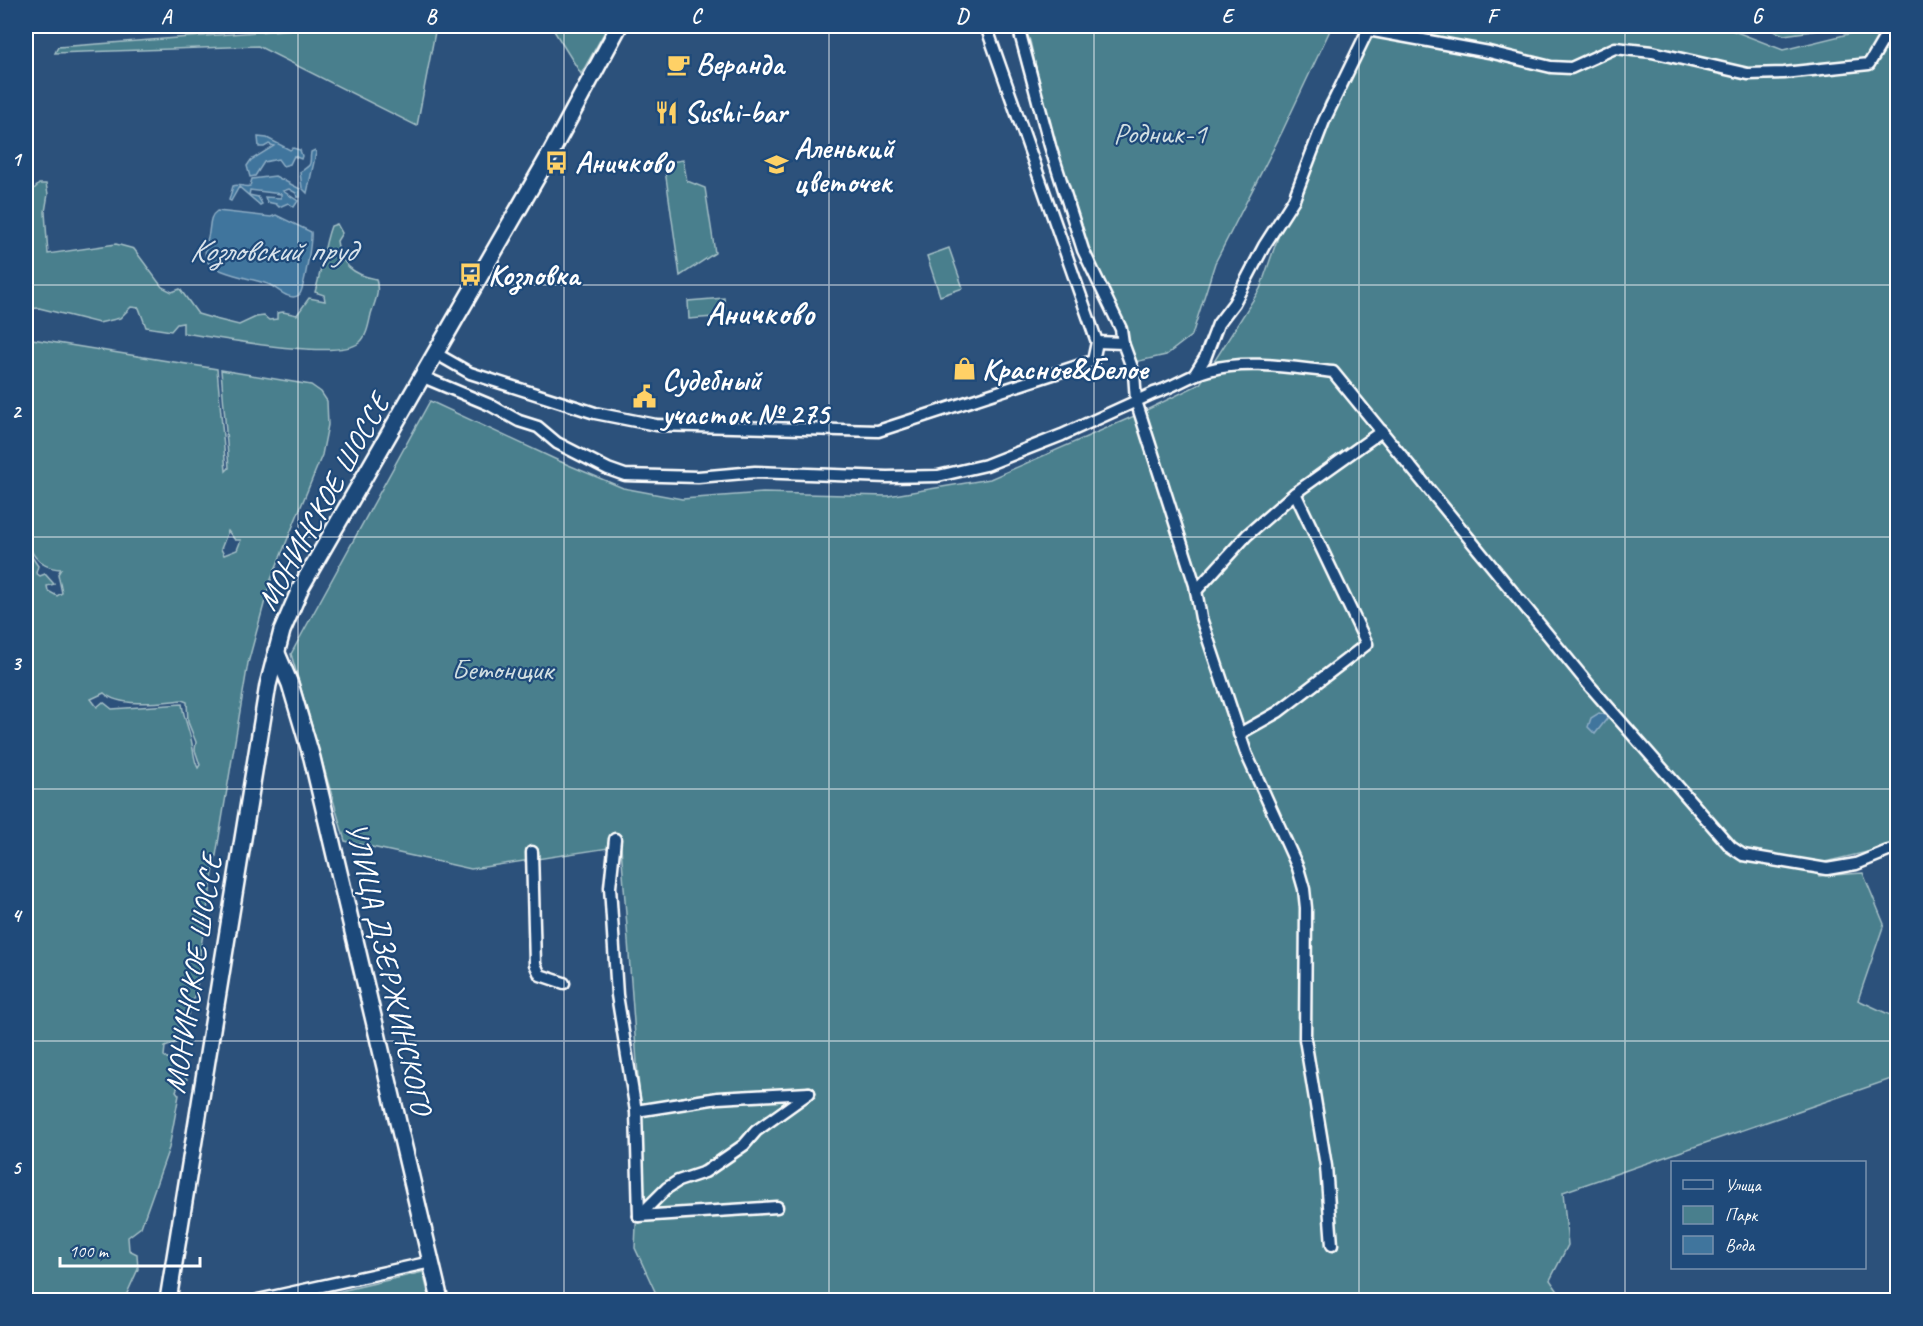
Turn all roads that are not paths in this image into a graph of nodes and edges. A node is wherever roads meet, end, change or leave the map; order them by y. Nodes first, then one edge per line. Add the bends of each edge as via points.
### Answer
1 (117, 26) edge
2 (176, 26) edge
3 (619, 26) edge
4 (986, 26) edge
5 (1018, 26) edge
6 (1368, 28) edge
7 (1891, 28) edge
8 (1898, 50) edge
9 (1097, 342) junction
10 (1123, 343) junction
11 (435, 353) junction
12 (1195, 374) junction
13 (423, 377) junction
14 (1136, 401) junction
15 (1382, 431) junction
16 (1295, 492) junction
17 (1196, 591) junction
18 (276, 651) junction
19 (268, 685) junction
20 (294, 698) junction
21 (1239, 734) junction
22 (615, 839) dead end
23 (1898, 849) edge
24 (532, 852) dead end
25 (564, 983) dead end
26 (636, 1111) junction
27 (777, 1208) dead end
28 (639, 1216) junction
29 (1332, 1245) dead end
30 (431, 1262) junction
31 (168, 1300) edge
32 (258, 1300) edge
33 (440, 1300) edge

1 - 2 street
3 - 11 main road, МОНИНСКОЕ ШОССЕ
4 - 9 street
5 - 10 street via 1083,250 1121,329
6 - 7 street via 1551,67 1571,68 1615,48 1652,52 1748,74 1869,64
6 - 12 street via 1324,121 1294,199 1218,324
7 - 8 street
9 - 10 street
9 - 11 street via 1093,361 878,431 656,425 595,414 470,373
10 - 14 street via 1134,374
11 - 13 main road, МОНИНСКОЕ ШОССЕ
12 - 14 street
12 - 15 street via 1259,365 1333,372
13 - 14 street via 538,427 557,443 625,475 698,477 755,471 938,476 986,465
13 - 18 main road, МОНИНСКОЕ ШОССЕ via 301,587
14 - 17 street
15 - 16 street
15 - 23 street via 1589,685 1731,847 1743,855 1827,869 1856,864
16 - 17 street via 1247,535
16 - 21 street via 1367,644 1278,712
17 - 21 street
18 - 19 main road, МОНИНСКОЕ ШОССЕ
18 - 20 main road, УЛИЦА ДЗЕРЖИНСКОГО
19 - 20 main road via 284,683
19 - 31 main road, МОНИНСКОЕ ШОССЕ
20 - 30 main road, УЛИЦА ДЗЕРЖИНСКОГО
21 - 29 street via 1304,889 1305,1039 1326,1166
22 - 26 street via 610,887 617,995
24 - 25 street via 535,964 540,975
26 - 28 street
26 - 28 street via 718,1098 809,1093 705,1172 667,1188
27 - 28 street
30 - 32 street
30 - 33 main road, УЛИЦА ДЗЕРЖИНСКОГО

